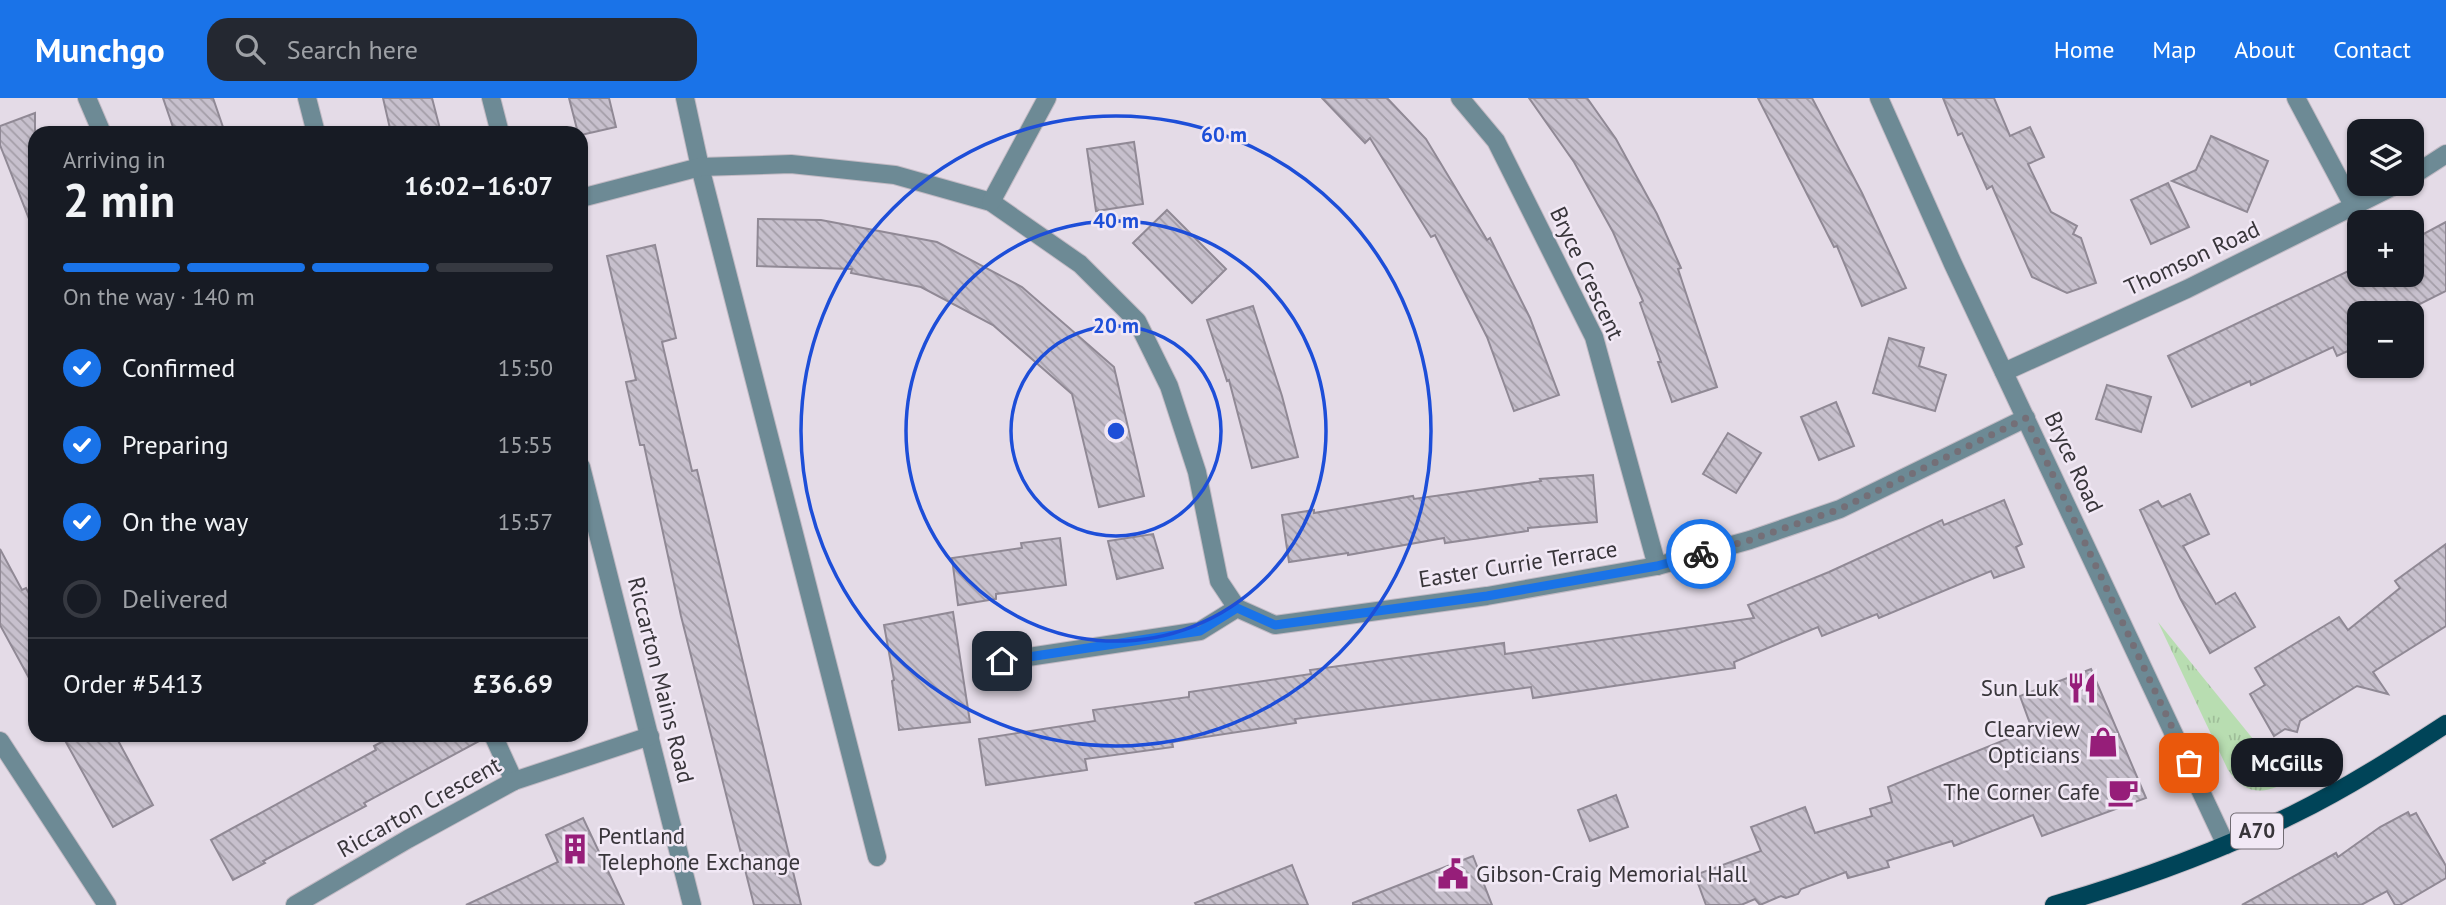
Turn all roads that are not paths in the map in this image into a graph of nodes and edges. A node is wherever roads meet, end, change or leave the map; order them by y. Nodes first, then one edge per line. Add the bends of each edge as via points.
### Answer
1 (87, 98) edge
2 (307, 98) edge
3 (491, 98) edge
4 (685, 98) edge
5 (1047, 98) edge
6 (1460, 98) edge
7 (1879, 98) edge
8 (2296, 98) edge
9 (99, 126) edge
10 (314, 126) edge
11 (498, 126) edge
12 (2446, 154) edge
13 (700, 167) junction
14 (2424, 168) edge
15 (588, 196) edge
16 (2375, 196) edge
17 (990, 202) junction
18 (2354, 207) junction
19 (2004, 372) junction
20 (2026, 418) junction
21 (588, 494) edge
22 (1657, 566) junction
23 (1237, 608) junction
24 (1002, 661) dead end
25 (2446, 724) edge
26 (650, 736) junction
27 (0, 741) edge
28 (497, 742) edge
29 (514, 781) junction
30 (2226, 845) junction
31 (877, 857) dead end
32 (107, 905) edge
33 (295, 905) edge
34 (692, 905) edge
35 (2054, 905) edge

1 - 9 street
2 - 10 street
3 - 11 street
4 - 13 street
5 - 17 street
6 - 22 street, Bryce Crescent via 1496,141 1594,337
7 - 19 street, Bryce Road
8 - 18 street
12 - 14 street
13 - 15 street
13 - 17 street via 791,163 895,175
13 - 31 street
16 - 18 street, Thomson Road
17 - 23 street via 1080,264 1138,321 1169,386 1197,472 1219,581
18 - 19 street, Thomson Road
19 - 20 street, Bryce Road
20 - 22 street, Easter Currie Terrace via 1840,509
20 - 30 street, Bryce Road
21 - 26 street, Riccarton Mains Road
22 - 23 street, Easter Currie Terrace via 1487,596 1275,625
23 - 24 street via 1200,631
25 - 30 main road, A70 via 2344,788
26 - 29 street, Riccarton Crescent
26 - 34 street, Riccarton Mains Road
27 - 32 street
28 - 29 street
29 - 33 street, Riccarton Crescent
30 - 35 main road, A70

